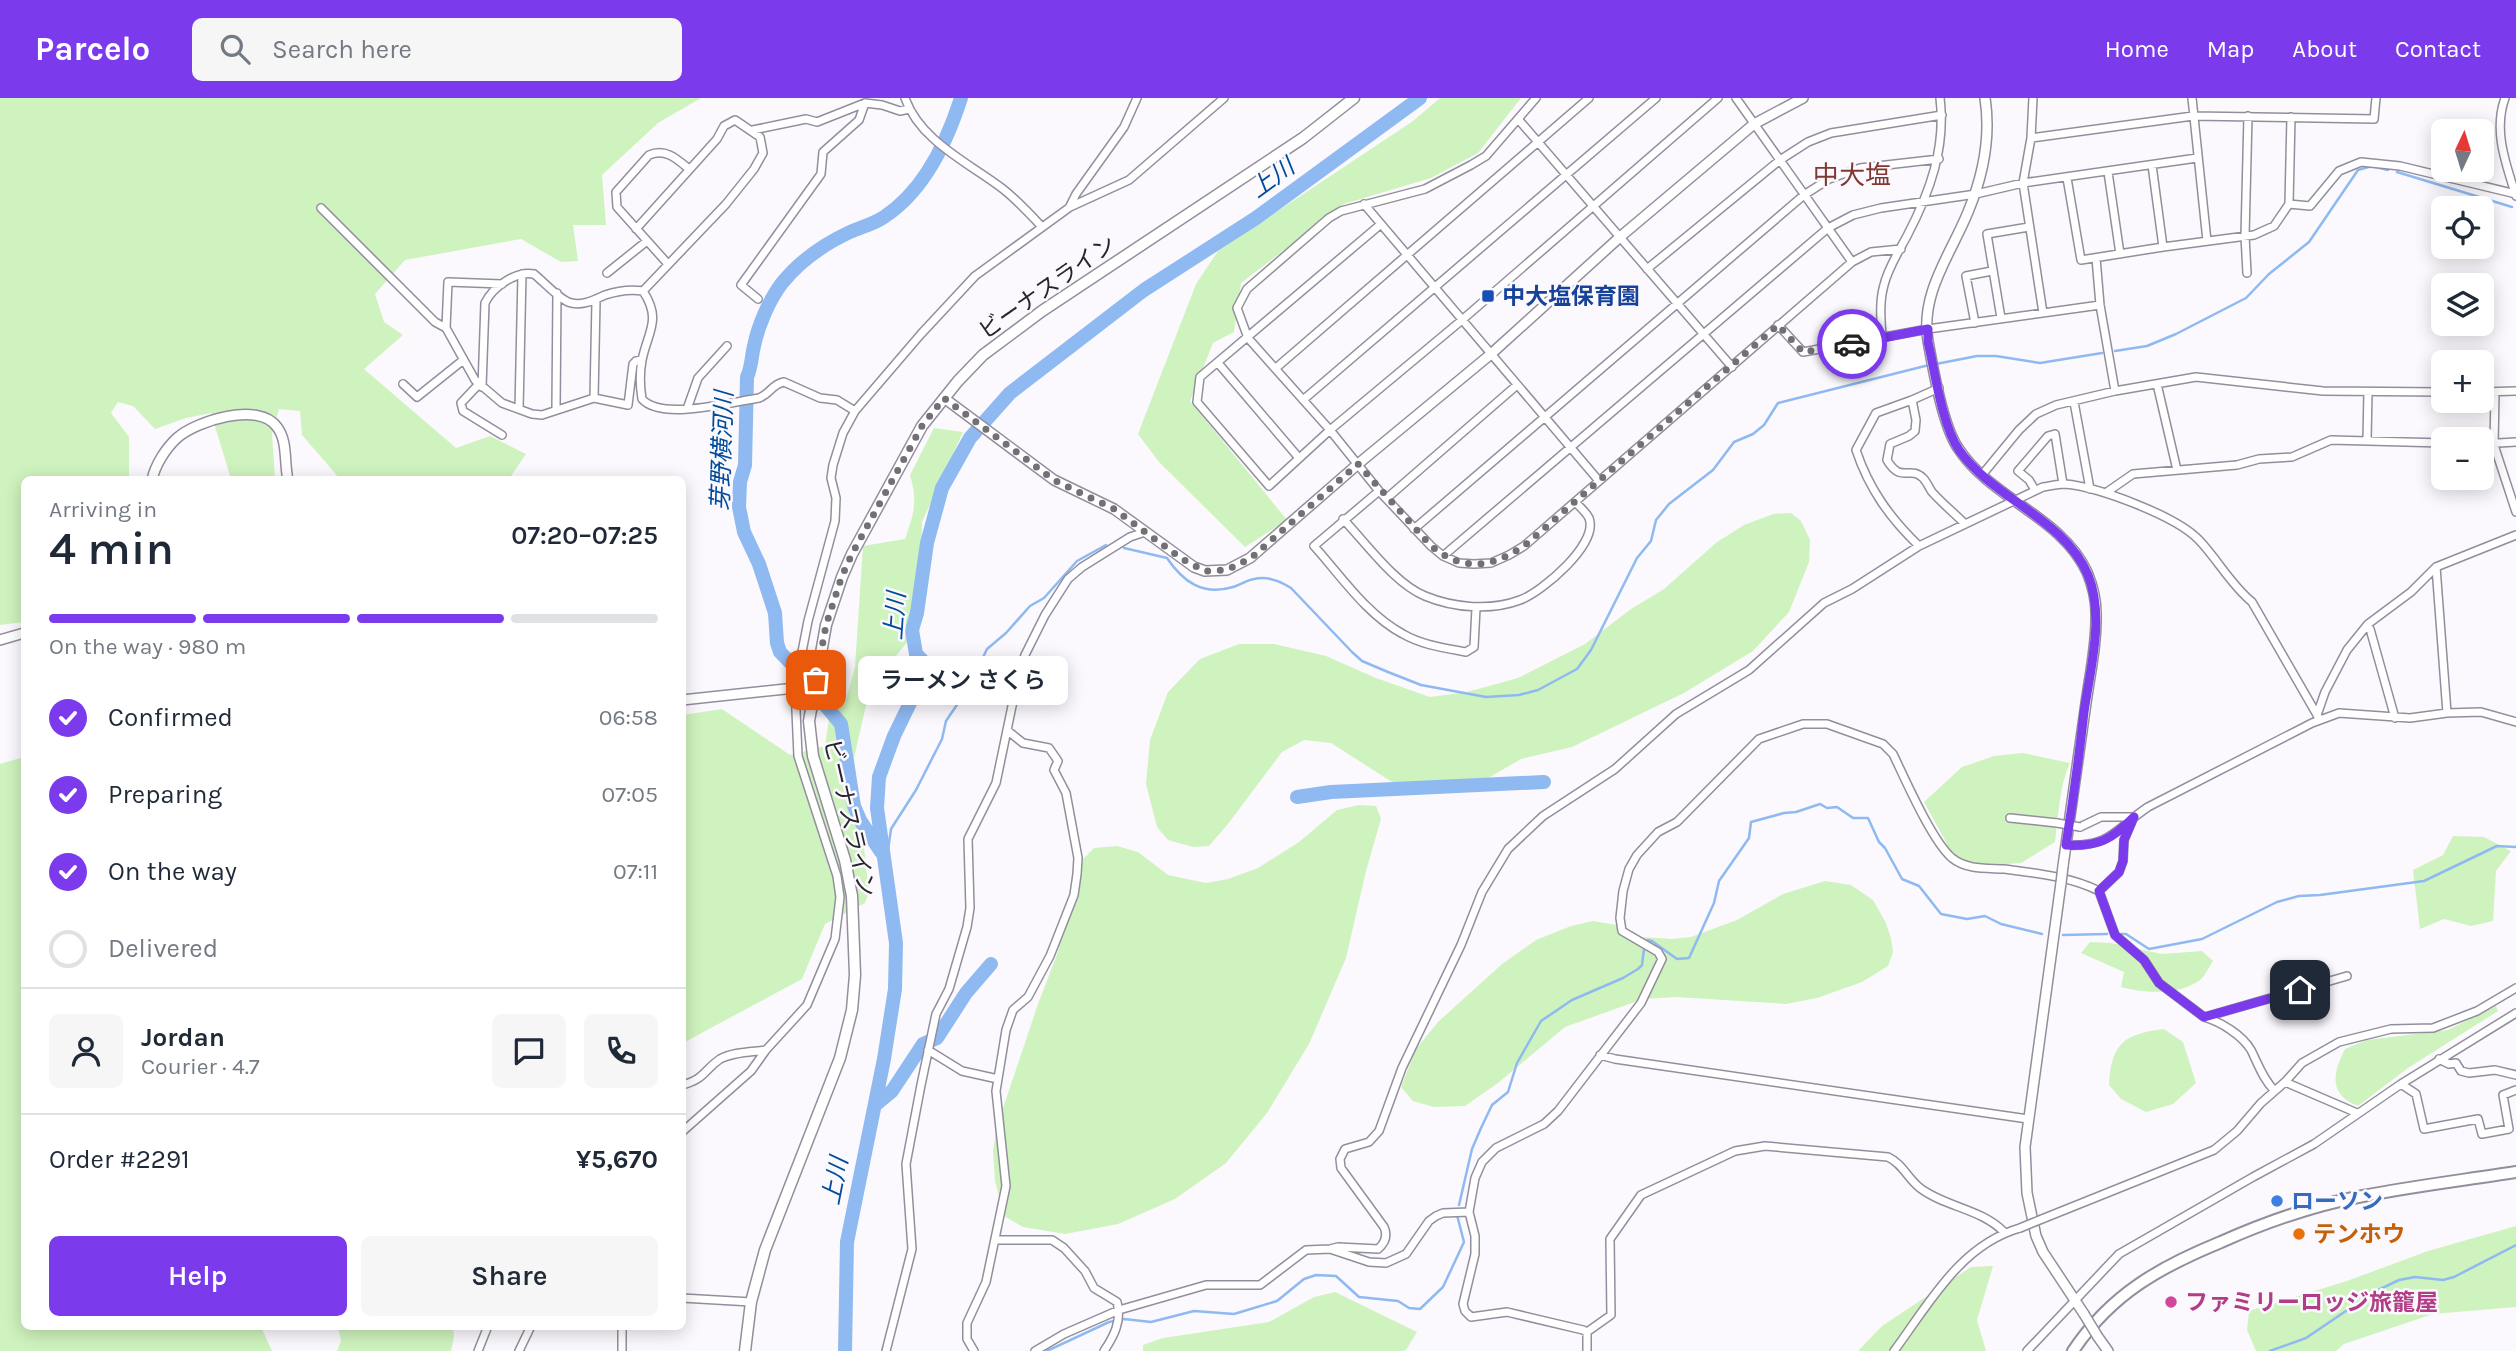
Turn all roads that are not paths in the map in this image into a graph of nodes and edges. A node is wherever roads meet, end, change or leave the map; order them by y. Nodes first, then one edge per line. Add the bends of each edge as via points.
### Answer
1 (905, 98) edge
2 (1137, 98) edge
3 (1224, 98) edge
4 (1354, 98) edge
5 (1536, 98) edge
6 (1589, 98) edge
7 (1656, 98) edge
8 (1717, 98) edge
9 (1735, 98) edge
10 (1803, 98) edge
11 (1940, 98) edge
12 (1985, 98) edge
13 (2032, 98) edge
14 (2192, 98) edge
15 (2376, 98) edge
16 (2505, 98) edge
17 (1530, 102) edge
18 (865, 103) junction
19 (909, 109) junction
20 (1942, 115) junction
21 (2193, 116) junction
22 (2248, 116) junction
23 (2291, 117) junction
24 (1518, 119) junction
25 (1754, 124) junction
26 (753, 130) junction
27 (2031, 138) junction
28 (1537, 141) junction
29 (2197, 158) junction
30 (1938, 159) junction
31 (1780, 160) junction
32 (2152, 165) junction
33 (689, 169) junction
34 (2108, 172) junction
35 (1565, 174) junction
36 (2067, 178) junction
37 (2023, 183) junction
38 (1976, 194) junction
39 (1804, 195) junction
40 (2516, 195) edge
41 (1924, 202) junction
42 (1364, 204) junction
43 (2289, 204) junction
44 (1592, 205) junction
45 (1070, 207) junction
46 (321, 208) dead end
47 (1381, 224) junction
48 (1042, 227) junction
49 (2029, 227) junction
50 (1828, 228) junction
51 (636, 229) junction
52 (2245, 236) junction
53 (1620, 237) junction
54 (647, 241) junction
55 (2207, 241) junction
56 (2163, 247) junction
57 (1900, 249) junction
58 (1406, 254) junction
59 (2120, 254) junction
60 (2096, 258) junction
61 (1852, 262) junction
62 (667, 263) junction
63 (1647, 269) junction
64 (1992, 271) junction
65 (607, 273) dead end
66 (2247, 273) dead end
67 (522, 274) junction
68 (502, 284) junction
69 (1435, 288) junction
70 (643, 291) junction
71 (557, 293) junction
72 (758, 299) dead end
73 (596, 301) junction
74 (1677, 303) junction
75 (2100, 305) junction
76 (2043, 313) junction
77 (2001, 318) junction
78 (1462, 320) junction
79 (1975, 323) junction
80 (1778, 325) junction
81 (446, 328) junction
82 (1928, 329) junction
83 (1704, 334) junction
84 (1248, 338) junction
85 (1882, 338) junction
86 (727, 346) dead end
87 (1491, 354) junction
88 (642, 360) junction
89 (462, 361) junction
90 (1217, 363) junction
91 (1732, 367) junction
92 (1276, 368) junction
93 (403, 384) dead end
94 (2157, 384) junction
95 (480, 385) junction
96 (1517, 385) junction
97 (1938, 386) junction
98 (2115, 391) junction
99 (2516, 391) edge
100 (2368, 392) junction
101 (2431, 392) edge
102 (2495, 392) joint
103 (594, 398) junction
104 (1303, 400) junction
105 (1912, 400) junction
106 (948, 401) junction
107 (2074, 402) junction
108 (556, 408) junction
109 (519, 409) junction
110 (687, 409) junction
111 (855, 411) junction
112 (1544, 417) junction
113 (1330, 430) junction
114 (502, 435) dead end
115 (2367, 440) junction
116 (2516, 442) edge
117 (2431, 443) edge
118 (2494, 445) junction
119 (1571, 448) junction
120 (1300, 458) junction
121 (1358, 464) junction
122 (2177, 470) junction
123 (1982, 475) junction
124 (154, 476) edge
125 (288, 476) edge
126 (1599, 481) junction
127 (2063, 484) junction
128 (2090, 489) junction
129 (2035, 490) junction
130 (1379, 491) junction
131 (2107, 492) junction
132 (1387, 498) junction
133 (2013, 500) junction
134 (1575, 502) junction
135 (2516, 512) edge
136 (1343, 519) junction
137 (1964, 523) junction
138 (1414, 529) junction
139 (1145, 532) junction
140 (2516, 535) edge
141 (1919, 546) junction
142 (1443, 556) junction
143 (2436, 567) junction
144 (1476, 608) junction
145 (808, 621) junction
146 (826, 625) junction
147 (2365, 628) junction
148 (21, 634) edge
149 (0, 640) edge
150 (796, 686) junction
151 (686, 700) edge
152 (2447, 713) junction
153 (2318, 717) junction
154 (2395, 718) junction
155 (2516, 722) edge
156 (1008, 731) junction
157 (798, 733) junction
158 (810, 734) junction
159 (2134, 817) junction
160 (2010, 818) dead end
161 (2066, 845) junction
162 (2099, 891) junction
163 (2347, 976) dead end
164 (2516, 988) edge
165 (2516, 1013) edge
166 (2204, 1017) junction
167 (928, 1048) junction
168 (766, 1050) junction
169 (1600, 1055) junction
170 (2439, 1059) junction
171 (2516, 1075) edge
172 (998, 1079) junction
173 (2285, 1082) junction
174 (686, 1084) edge
175 (2401, 1084) junction
176 (2274, 1090) junction
177 (2516, 1090) edge
178 (2357, 1113) junction
179 (2028, 1119) junction
180 (686, 1128) edge
181 (2516, 1172) edge
182 (1469, 1212) junction
183 (2004, 1232) junction
184 (996, 1240) junction
185 (1330, 1249) junction
186 (686, 1298) edge
187 (2075, 1301) junction
188 (751, 1302) junction
189 (1119, 1313) junction
190 (486, 1330) edge
191 (529, 1330) edge
192 (622, 1330) edge
193 (1587, 1332) junction
194 (478, 1351) edge
195 (519, 1351) edge
196 (622, 1351) edge
197 (745, 1351) edge
198 (886, 1351) edge
199 (974, 1351) edge
200 (1035, 1351) edge
201 (1104, 1351) edge
202 (1587, 1351) edge
203 (1894, 1351) edge
204 (2027, 1351) edge
205 (2073, 1351) edge
206 (2108, 1351) edge

1 - 19 street
2 - 45 street via 1124,127
3 - 45 street via 1129,180
4 - 106 main road, ビーナスライン via 1303,138 1009,334 983,355
5 - 17 street
6 - 28 street
7 - 35 street
8 - 44 street
9 - 25 street
10 - 25 street
11 - 20 street
12 - 38 street via 1985,153
13 - 27 street
14 - 21 street
15 - 23 street via 2374,119
16 - 40 street via 2500,132
17 - 24 street
18 - 19 street
18 - 26 street via 817,122 806,119
18 - 72 street via 859,120 823,152 821,174 741,285
19 - 48 street via 933,138 1007,191
20 - 30 street
20 - 31 street via 1831,133
21 - 22 street
21 - 27 street
21 - 29 street
22 - 23 street
22 - 52 street
23 - 43 street
24 - 28 street
24 - 42 street via 1472,166 1425,189
25 - 31 street
25 - 53 street
26 - 33 street via 735,120 724,126
26 - 62 street via 760,136 763,153 754,169
27 - 37 street
28 - 35 street
28 - 58 street
29 - 32 street
29 - 55 street
30 - 39 street via 1860,168 1829,179
30 - 41 street
31 - 39 street
31 - 63 street
32 - 34 street
32 - 56 street
33 - 51 street
33 - 51 street via 669,154 654,152 624,181 616,192 617,207
34 - 36 street
34 - 59 street
35 - 44 street
35 - 69 street
36 - 37 street
36 - 60 street via 2081,260
37 - 38 street
37 - 49 street
38 - 41 street
38 - 82 street via 1933,286
39 - 50 street
39 - 74 street
40 - 43 street via 2400,166 2361,162 2339,172 2310,206
41 - 50 street via 1853,215
41 - 57 street
42 - 47 street
42 - 84 street via 1329,218 1247,289 1237,308
43 - 52 street via 2266,232
44 - 53 street
44 - 78 street
45 - 48 street
46 - 81 street
47 - 58 street
47 - 84 street
48 - 111 street via 975,276
49 - 64 street via 1987,234
49 - 76 street
50 - 61 street
50 - 83 street
51 - 54 street
52 - 55 street
52 - 66 street
53 - 63 street
53 - 87 street
54 - 62 street
54 - 65 street
55 - 56 street
56 - 59 street
57 - 61 street via 1871,252
57 - 85 street via 1884,284
58 - 69 street
58 - 92 street
59 - 60 street
60 - 75 street
61 - 80 street
62 - 70 street
63 - 74 street
64 - 77 street
64 - 79 street via 1966,276
67 - 68 street
67 - 71 street via 534,274
67 - 109 street
68 - 81 street via 448,282
68 - 95 street via 489,293 485,303
69 - 78 street
69 - 104 street
70 - 73 street via 631,289
70 - 88 street via 654,317
71 - 73 street via 575,303
71 - 108 street
73 - 103 street
74 - 83 street
74 - 112 street
75 - 76 street
75 - 98 street
76 - 77 street
77 - 79 street
78 - 87 street
78 - 113 street
79 - 82 street
80 - 85 street via 1803,352
80 - 91 street
81 - 89 street
82 - 85 street
82 - 97 street
83 - 91 street
83 - 119 street
84 - 90 street
84 - 92 street
86 - 110 street via 698,377
87 - 96 street
87 - 121 street
88 - 103 street via 633,364 628,405
88 - 110 street via 640,392 646,404
89 - 93 street via 416,397
89 - 95 street
90 - 120 street
90 - 120 street via 1200,377 1197,402 1269,486
91 - 126 street
92 - 104 street
94 - 98 street
94 - 100 street via 2196,377
94 - 122 street
95 - 109 street via 502,403
95 - 114 street via 461,403 463,411
96 - 112 street
96 - 132 street
97 - 105 street
97 - 123 street via 1957,448
98 - 107 street
99 - 102 street
100 - 101 street
100 - 115 street
102 - 118 street
103 - 108 street
104 - 113 street
105 - 137 street via 1914,431 1890,444 1887,460 1893,470 1922,477
105 - 141 street via 1876,413 1856,450 1881,504
106 - 139 street via 1054,480 1114,509
106 - 146 main road, ビーナスライン via 922,426 852,554
107 - 123 street via 2036,414
107 - 128 street
108 - 109 street via 542,415
110 - 111 street via 759,398 784,382
111 - 145 street via 833,465 835,522
112 - 119 street
112 - 138 street
113 - 120 street
113 - 121 street
115 - 117 street
115 - 122 street via 2331,440 2292,457
116 - 118 street
118 - 135 street
119 - 126 street
119 - 142 street
121 - 130 street
121 - 139 street via 1251,558 1227,570 1194,567
122 - 131 street via 2133,474
123 - 133 street
124 - 125 street via 177,438 244,414 276,424 285,447
126 - 134 street
127 - 128 street
127 - 129 street
127 - 129 street via 2054,434 2018,471
128 - 131 street
129 - 133 street
130 - 132 street
130 - 136 street
131 - 153 street via 2197,538 2252,602
132 - 138 street
133 - 137 street
133 - 161 street via 2051,528 2079,558 2096,612
134 - 142 street via 1509,555 1474,564
134 - 144 street via 1588,517 1590,528 1562,572 1521,600
136 - 144 street via 1405,584 1425,596
136 - 144 street via 1314,546 1383,622 1433,646 1466,652 1474,647
137 - 141 street
138 - 142 street
139 - 156 street via 1082,567 1053,600 1025,655
140 - 143 street
141 - 185 street via 1817,608 1749,670 1676,714 1615,769 1543,816 1508,849 1482,892 1402,1068 1379,1131 1369,1142 1345,1149 1340,1159 1341,1168 1384,1227 1385,1239 1378,1249
143 - 147 street
143 - 152 street
145 - 146 street
145 - 150 street
146 - 158 main road, ビーナスライン
147 - 153 street via 2347,650 2325,692
147 - 154 street via 2370,629
148 - 149 street
150 - 151 street
150 - 157 street
152 - 154 street
152 - 155 street via 2482,712
153 - 154 street via 2339,713
153 - 159 street
156 - 167 street via 996,783 968,839 967,927
156 - 172 street via 1023,743 1049,748 1058,761 1054,770 1066,793 1078,858 1074,895 1049,956 1028,997 1009,1017
157 - 158 street
157 - 168 street via 798,756 837,876 838,917 835,939 807,1005
158 - 188 main road, ビーナスライン via 852,896 852,1010 840,1058 783,1198
159 - 160 street, bridge via 2101,817 2080,827
159 - 161 street via 2102,842
159 - 162 street via 2124,840 2119,872
161 - 179 street, bridge
162 - 166 street via 2115,935 2144,960 2159,983
162 - 169 street via 2085,884 1964,865 1937,839 1888,747 1827,724 1803,724 1752,744 1637,855 1623,891 1622,931 1662,959 1641,1003
163 - 166 street
164 - 173 street via 2477,1011 2433,1028 2391,1028 2339,1042 2302,1063
165 - 170 street
166 - 176 street via 2242,1038
167 - 172 street via 962,1071
167 - 198 street via 906,1164 912,1249
168 - 174 street via 730,1055 701,1079
168 - 180 street via 751,1071
169 - 179 street
169 - 182 street via 1544,1124 1496,1148 1482,1162
170 - 171 street via 2456,1063 2469,1073 2495,1070
170 - 175 street
172 - 184 street via 996,1103 1006,1186
173 - 176 street
173 - 178 street
175 - 177 street via 2416,1094 2424,1129 2478,1119 2482,1134 2509,1129 2503,1095
175 - 178 street
176 - 183 street, bridge via 2214,1150
178 - 187 street via 2314,1144 2119,1254
179 - 187 street via 2026,1194 2036,1236
181 - 205 highway via 2361,1196 2270,1222 2185,1256 2151,1275 2105,1312
182 - 185 street via 1436,1216 1406,1254 1386,1263
182 - 193 street via 1475,1254 1465,1311 1471,1317 1507,1312
183 - 193 street via 1920,1188 1888,1157 1765,1146 1735,1151 1642,1195 1610,1239 1611,1315
183 - 203 street via 1976,1248 1956,1267
184 - 189 street via 1052,1240 1085,1271 1094,1289 1117,1302
184 - 199 street via 986,1282 967,1323 967,1339
185 - 189 street via 1306,1250 1260,1285 1206,1285
186 - 188 street
187 - 204 street
187 - 206 street, bridge
188 - 197 main road, ビーナスライン
189 - 200 street via 1064,1334
189 - 201 street via 1116,1333
190 - 194 street
191 - 195 street
192 - 196 street
193 - 202 street

